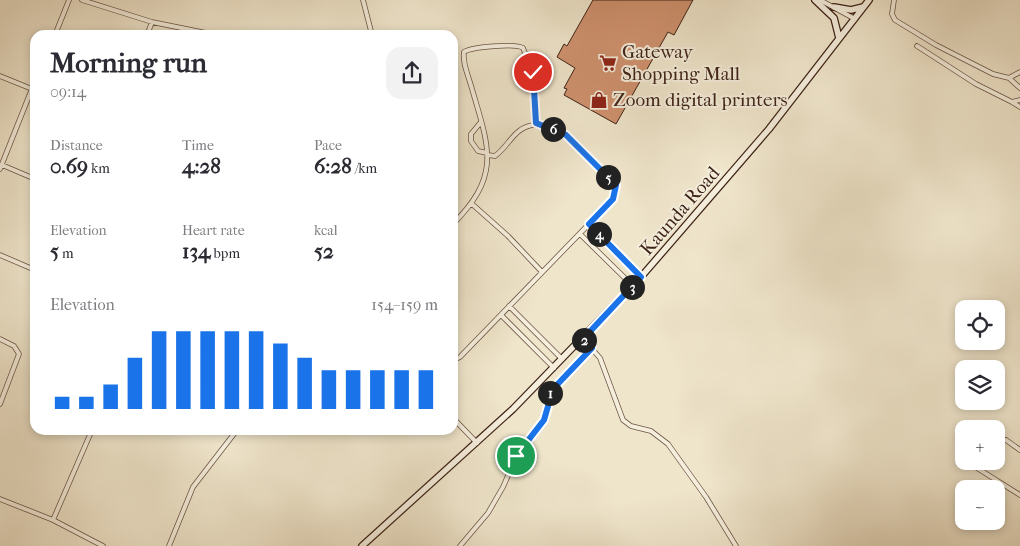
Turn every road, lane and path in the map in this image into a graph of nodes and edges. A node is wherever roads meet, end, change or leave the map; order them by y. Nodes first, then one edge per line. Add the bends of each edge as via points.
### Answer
1 (68, 0) edge
2 (82, 0) edge
3 (363, 0) edge
4 (814, 0) edge
5 (820, 0) edge
6 (894, 0) edge
7 (867, 3) edge
8 (834, 8) junction
9 (855, 19) junction
10 (152, 22) junction
11 (182, 29) joint
12 (57, 30) edge
13 (149, 30) edge
14 (188, 30) edge
15 (371, 30) edge
16 (839, 38) junction
17 (917, 46) dead end
18 (1020, 72) edge
19 (0, 76) edge
20 (1009, 78) junction
21 (30, 88) edge
22 (1020, 88) edge
23 (30, 94) edge
24 (1020, 100) edge
25 (1012, 102) junction
26 (1020, 107) edge
27 (481, 122) junction
28 (536, 123) junction
29 (488, 154) junction
30 (1, 167) edge
31 (30, 177) edge
32 (472, 204) junction
33 (458, 219) edge
34 (589, 224) junction
35 (580, 234) junction
36 (0, 255) edge
37 (30, 268) edge
38 (542, 272) junction
39 (641, 277) junction
40 (633, 286) junction
41 (509, 306) junction
42 (501, 314) junction
43 (0, 339) edge
44 (583, 339) junction
45 (592, 348) junction
46 (458, 357) edge
47 (562, 360) junction
48 (554, 368) junction
49 (0, 404) edge
50 (458, 423) edge
51 (90, 435) edge
52 (233, 435) edge
53 (1006, 440) dead end
54 (477, 443) junction
55 (1020, 450) edge
56 (980, 470) edge
57 (1020, 495) edge
58 (0, 499) edge
59 (53, 520) junction
60 (103, 546) edge
61 (169, 546) edge
62 (362, 546) edge
63 (460, 546) edge
64 (736, 546) edge

1 - 12 street
2 - 10 street
3 - 15 street
4 - 16 main road via 834,18
5 - 8 street
6 - 20 street via 892,14 895,20 936,45 993,74
7 - 8 main road via 851,10
7 - 9 main road, Kaunda Road
8 - 9 street
9 - 16 main road, Kaunda Road
10 - 11 street
10 - 13 street
11 - 14 street
16 - 39 main road, Kaunda Road via 769,129
17 - 25 street via 976,84
18 - 20 street
19 - 21 street
20 - 22 street
23 - 30 street
24 - 25 street
25 - 26 street
27 - 28 street via 464,52 516,45 525,50 533,72
27 - 29 street
27 - 29 street via 471,134 470,141 478,151
28 - 29 street via 518,131 495,156
28 - 34 street via 566,135 616,185 613,199
29 - 32 street via 483,183
30 - 31 street
32 - 33 street
32 - 38 street
34 - 35 street
34 - 39 street
35 - 38 street
35 - 40 street
36 - 37 street
38 - 41 street
39 - 40 main road, Kaunda Road
40 - 44 main road, Kaunda Road
41 - 42 street
41 - 47 street
42 - 46 street
42 - 48 street
43 - 49 street via 16,347 20,354
44 - 45 street
44 - 47 main road, Kaunda Road
45 - 63 street via 553,389 544,420 516,456 488,513
45 - 64 street via 600,358 623,420 631,426 651,431 668,444
47 - 48 main road, Kaunda Road
48 - 54 main road, Kaunda Road
50 - 54 street
51 - 59 street
52 - 61 street via 193,488
53 - 55 street
54 - 62 main road, Kaunda Road
56 - 57 street
58 - 59 street
59 - 60 street

